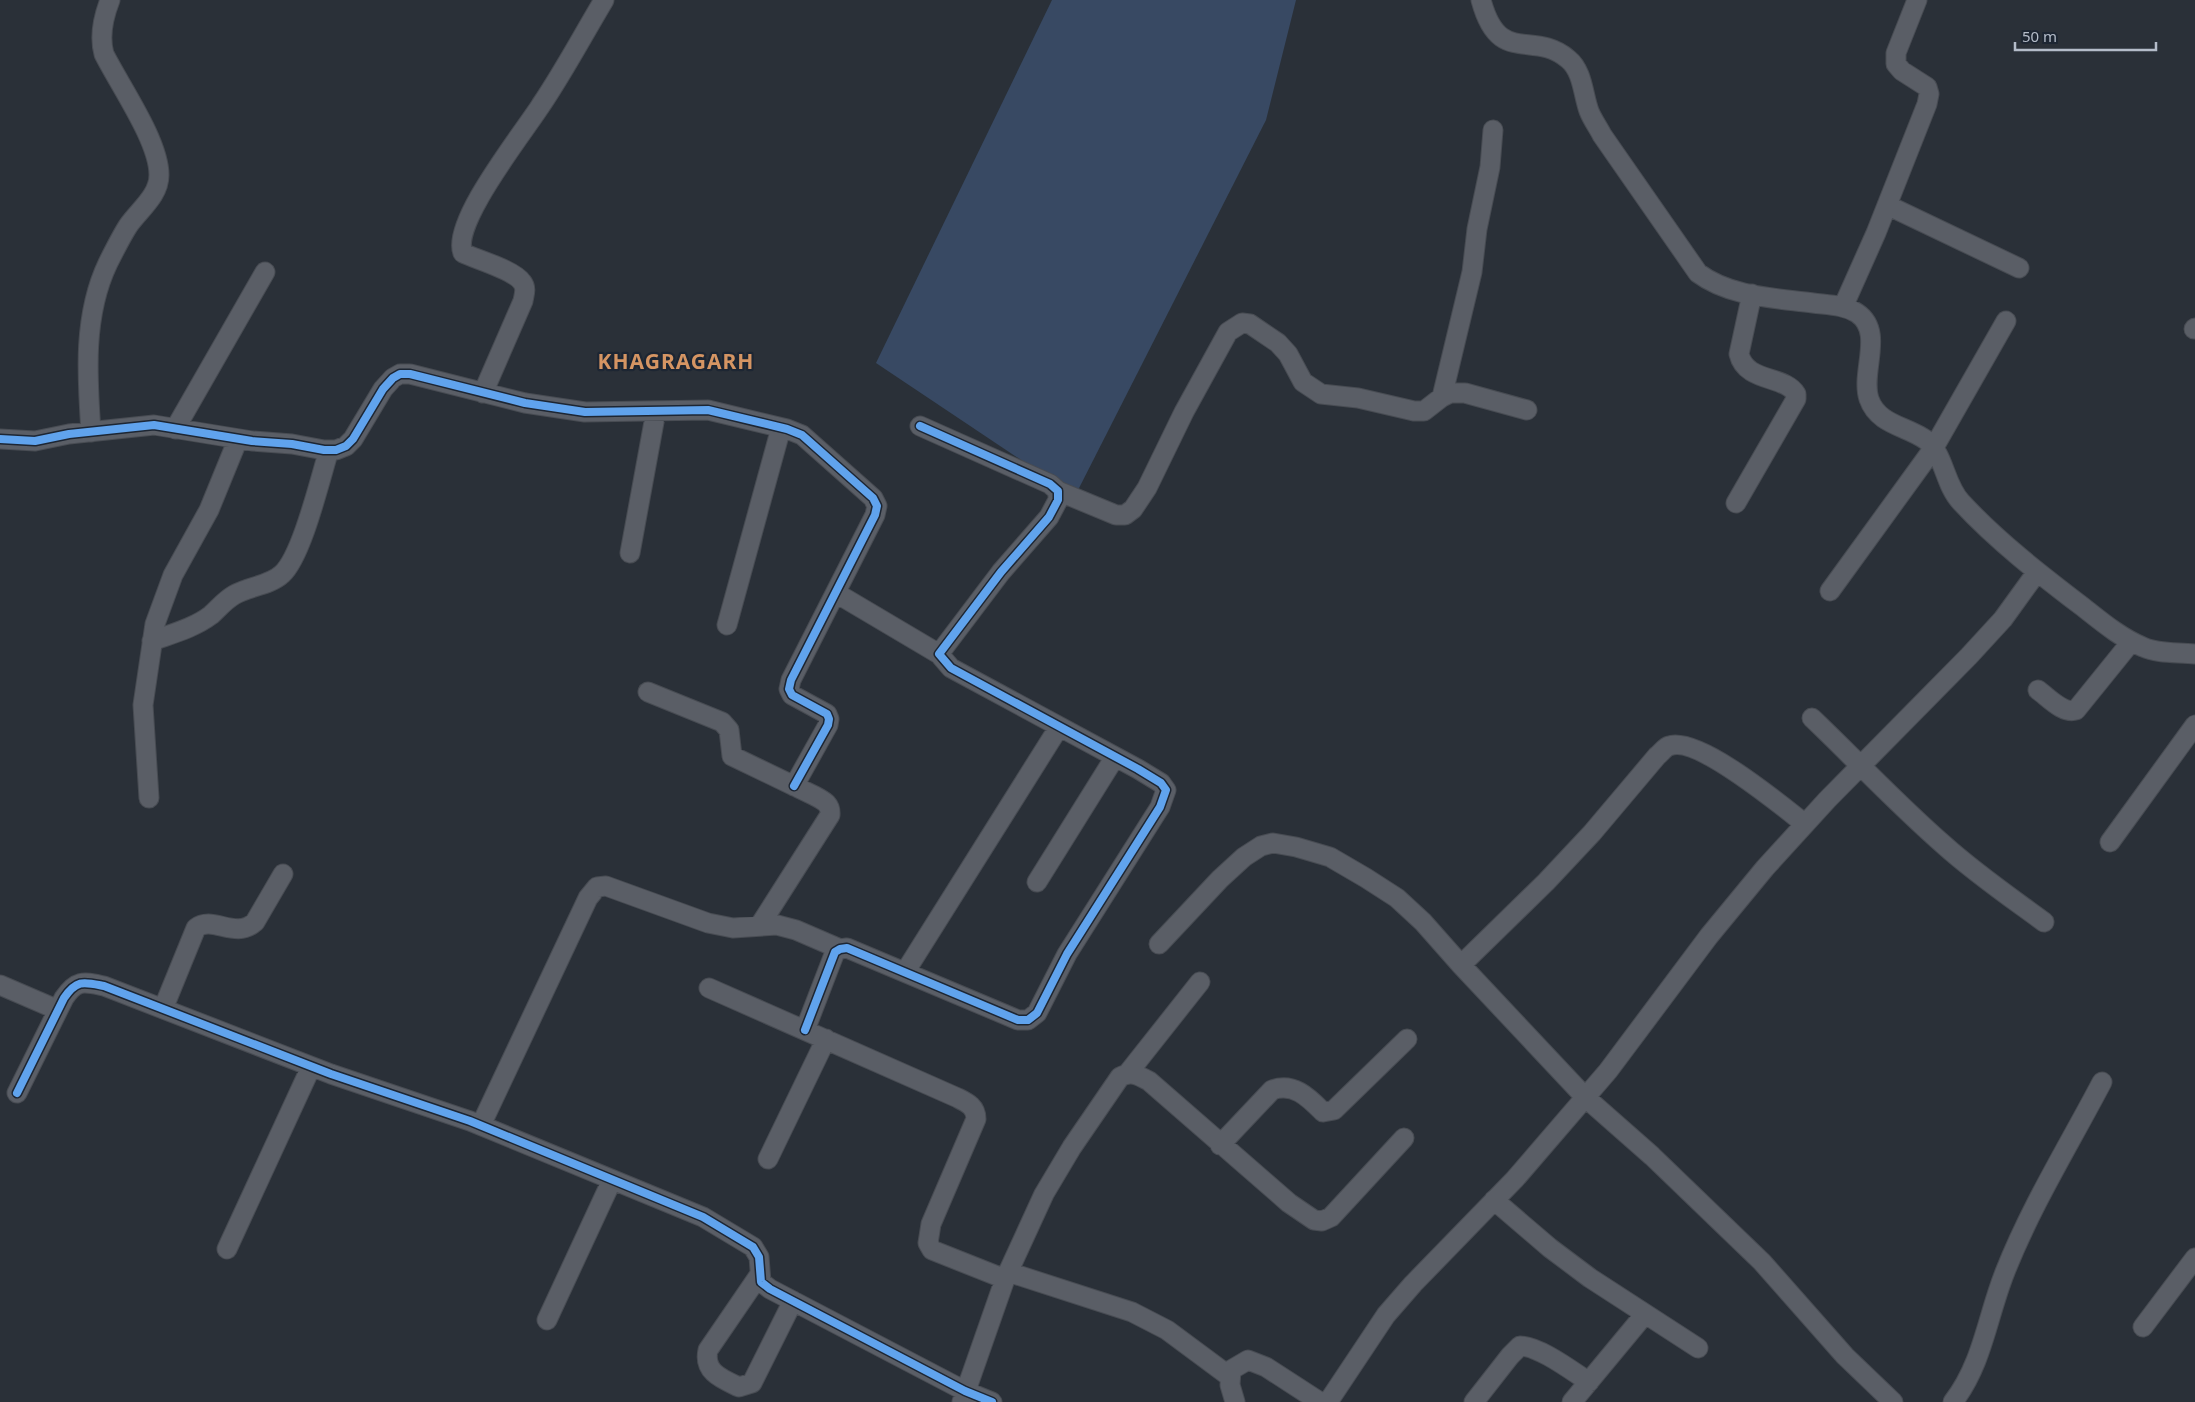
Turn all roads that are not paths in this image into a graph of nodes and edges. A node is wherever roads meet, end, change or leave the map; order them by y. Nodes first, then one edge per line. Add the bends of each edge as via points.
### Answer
1 (110, 0) edge
2 (604, 0) edge
3 (1481, 0) edge
4 (1917, 0) edge
5 (1493, 130) dead end
6 (1887, 206) junction
7 (2019, 268) dead end
8 (265, 272) dead end
9 (1752, 294) junction
10 (1843, 307) junction
11 (2006, 321) dead end
12 (483, 392) junction
13 (1442, 397) junction
14 (1527, 410) dead end
15 (656, 411) junction
16 (920, 426) dead end
17 (781, 428) junction
18 (175, 429) junction
19 (91, 432) junction
20 (0, 439) edge
21 (238, 439) junction
22 (1933, 449) junction
23 (329, 450) junction
24 (1058, 492) junction
25 (1736, 503) dead end
26 (630, 552) dead end
27 (2037, 572) junction
28 (1830, 590) dead end
29 (836, 593) junction
30 (727, 625) dead end
31 (152, 641) junction
32 (2131, 642) junction
33 (939, 654) junction
34 (2195, 654) edge
35 (2038, 690) dead end
36 (648, 692) dead end
37 (1812, 718) dead end
38 (2195, 725) edge
39 (1059, 727) junction
40 (1115, 757) junction
41 (1862, 765) junction
42 (794, 786) junction
43 (149, 798) dead end
44 (1805, 824) junction
45 (2110, 842) dead end
46 (283, 874) dead end
47 (1037, 882) dead end
48 (2044, 922) dead end
49 (760, 926) junction
50 (1159, 944) dead end
51 (840, 949) junction
52 (1461, 965) junction
53 (905, 972) junction
54 (1200, 982) dead end
55 (0, 985) edge
56 (708, 988) dead end
57 (163, 1009) junction
58 (58, 1010) junction
59 (805, 1030) junction
60 (826, 1039) junction
61 (1407, 1039) dead end
62 (311, 1067) junction
63 (1128, 1073) junction
64 (2102, 1082) dead end
65 (17, 1093) dead end
66 (1585, 1097) junction
67 (480, 1125) junction
68 (1404, 1138) dead end
69 (1220, 1145) junction
70 (768, 1159) dead end
71 (612, 1180) junction
72 (1494, 1200) junction
73 (227, 1250) dead end
74 (2195, 1258) edge
75 (760, 1274) junction
76 (1007, 1275) junction
77 (793, 1301) junction
78 (1645, 1314) junction
79 (547, 1320) dead end
80 (2142, 1327) dead end
81 (1698, 1348) dead end
82 (1229, 1376) junction
83 (1589, 1382) junction
84 (963, 1396) edge
85 (992, 1402) edge
86 (1235, 1402) edge
87 (1320, 1402) edge
88 (1328, 1402) edge
89 (1474, 1402) edge
90 (1572, 1402) edge
91 (1893, 1402) edge
92 (1953, 1402) edge

1 - 19 street via 102,28 104,54 141,120 159,173 158,184 151,197 128,227 108,264 90,319 88,389
2 - 12 street via 542,104 478,200 464,229 461,247 464,253 514,275 522,282 525,291
3 - 9 street via 1487,21 1500,37 1513,43 1552,50 1569,59 1578,71 1590,112 1602,135 1698,273 1720,286
4 - 6 street via 1896,53 1896,64 1927,87 1929,94
5 - 13 street via 1472,272
6 - 7 street
6 - 10 street
8 - 18 street
9 - 10 street
9 - 25 street via 1739,354 1741,363 1747,369 1790,388 1796,399
10 - 22 street via 1866,321 1871,335 1867,386 1876,410 1891,423 1926,440
11 - 22 street
12 - 15 street via 585,412
12 - 23 street via 400,374 383,389 353,439 346,446
13 - 14 street via 1450,393 1465,393
13 - 24 street via 1424,411 1414,411 1358,398 1322,394 1303,382 1278,343 1250,324 1242,323 1228,332 1133,509 1125,515 1116,515
15 - 17 street via 708,410
15 - 26 street
16 - 24 street via 1050,484
17 - 29 street via 802,435 873,498 877,506
17 - 30 street
18 - 19 street via 154,425
18 - 21 street
19 - 20 street via 35,441
21 - 23 street
21 - 31 street via 209,510 173,575
22 - 27 street via 1959,500
22 - 28 street
23 - 31 street via 296,554 282,574 273,581 236,594 211,615 187,628
24 - 33 street via 1058,500 1049,517 1001,572
27 - 32 street
27 - 41 street via 1969,656
29 - 33 street
29 - 42 street via 790,684 792,695 827,714 829,719
31 - 43 street via 142,705
32 - 34 street via 2151,650
32 - 35 street via 2076,710 2063,709
33 - 39 street via 951,668
36 - 42 street via 722,722 729,730 732,756
37 - 41 street
38 - 45 street
39 - 40 street
39 - 53 street
40 - 47 street
40 - 53 street via 1161,783 1166,790 1160,807 1067,954 1037,1012 1028,1020 1018,1020
41 - 44 street
41 - 48 street via 1945,847
42 - 49 street via 827,802 830,815
44 - 52 street via 1736,771 1710,756 1691,748 1668,746 1546,882
44 - 66 street via 1709,936
46 - 57 street via 249,927 239,930 204,924 196,928
49 - 51 street via 777,925 796,930
49 - 67 street via 733,928 708,923 606,886 597,887 588,898
50 - 52 street via 1244,857 1261,846 1273,843 1330,857 1366,878 1423,922
51 - 53 street via 847,948
51 - 59 street via 835,952
52 - 66 street
54 - 63 street
55 - 58 street
56 - 59 street
57 - 58 street via 104,986 80,982 71,988
57 - 62 street
58 - 65 street
59 - 60 street
60 - 70 street
60 - 76 street via 972,1106 976,1119 931,1224 928,1243 932,1250
61 - 69 street via 1334,1110 1323,1112 1299,1091 1279,1087 1272,1090
62 - 67 street
62 - 73 street
63 - 69 street via 1149,1081
63 - 76 street via 1120,1077 1072,1147 1044,1194
64 - 92 street via 2024,1229 2005,1272 1979,1357
66 - 72 street
66 - 91 street via 1652,1156 1762,1262 1845,1356
67 - 71 street
68 - 69 street via 1331,1217 1322,1221 1314,1220 1289,1203
71 - 75 street via 702,1217 753,1247 759,1256
71 - 79 street
72 - 78 street via 1550,1248
72 - 88 street via 1386,1315
74 - 80 street
75 - 77 street via 761,1282
75 - 77 street via 708,1350 706,1360 719,1378 739,1387 752,1384
76 - 82 street via 1132,1312 1168,1330
76 - 84 street
77 - 84 street
78 - 81 street
78 - 83 street
82 - 86 street
82 - 87 street via 1234,1366 1253,1360
83 - 89 street via 1528,1346 1520,1346
83 - 90 street
84 - 85 street

